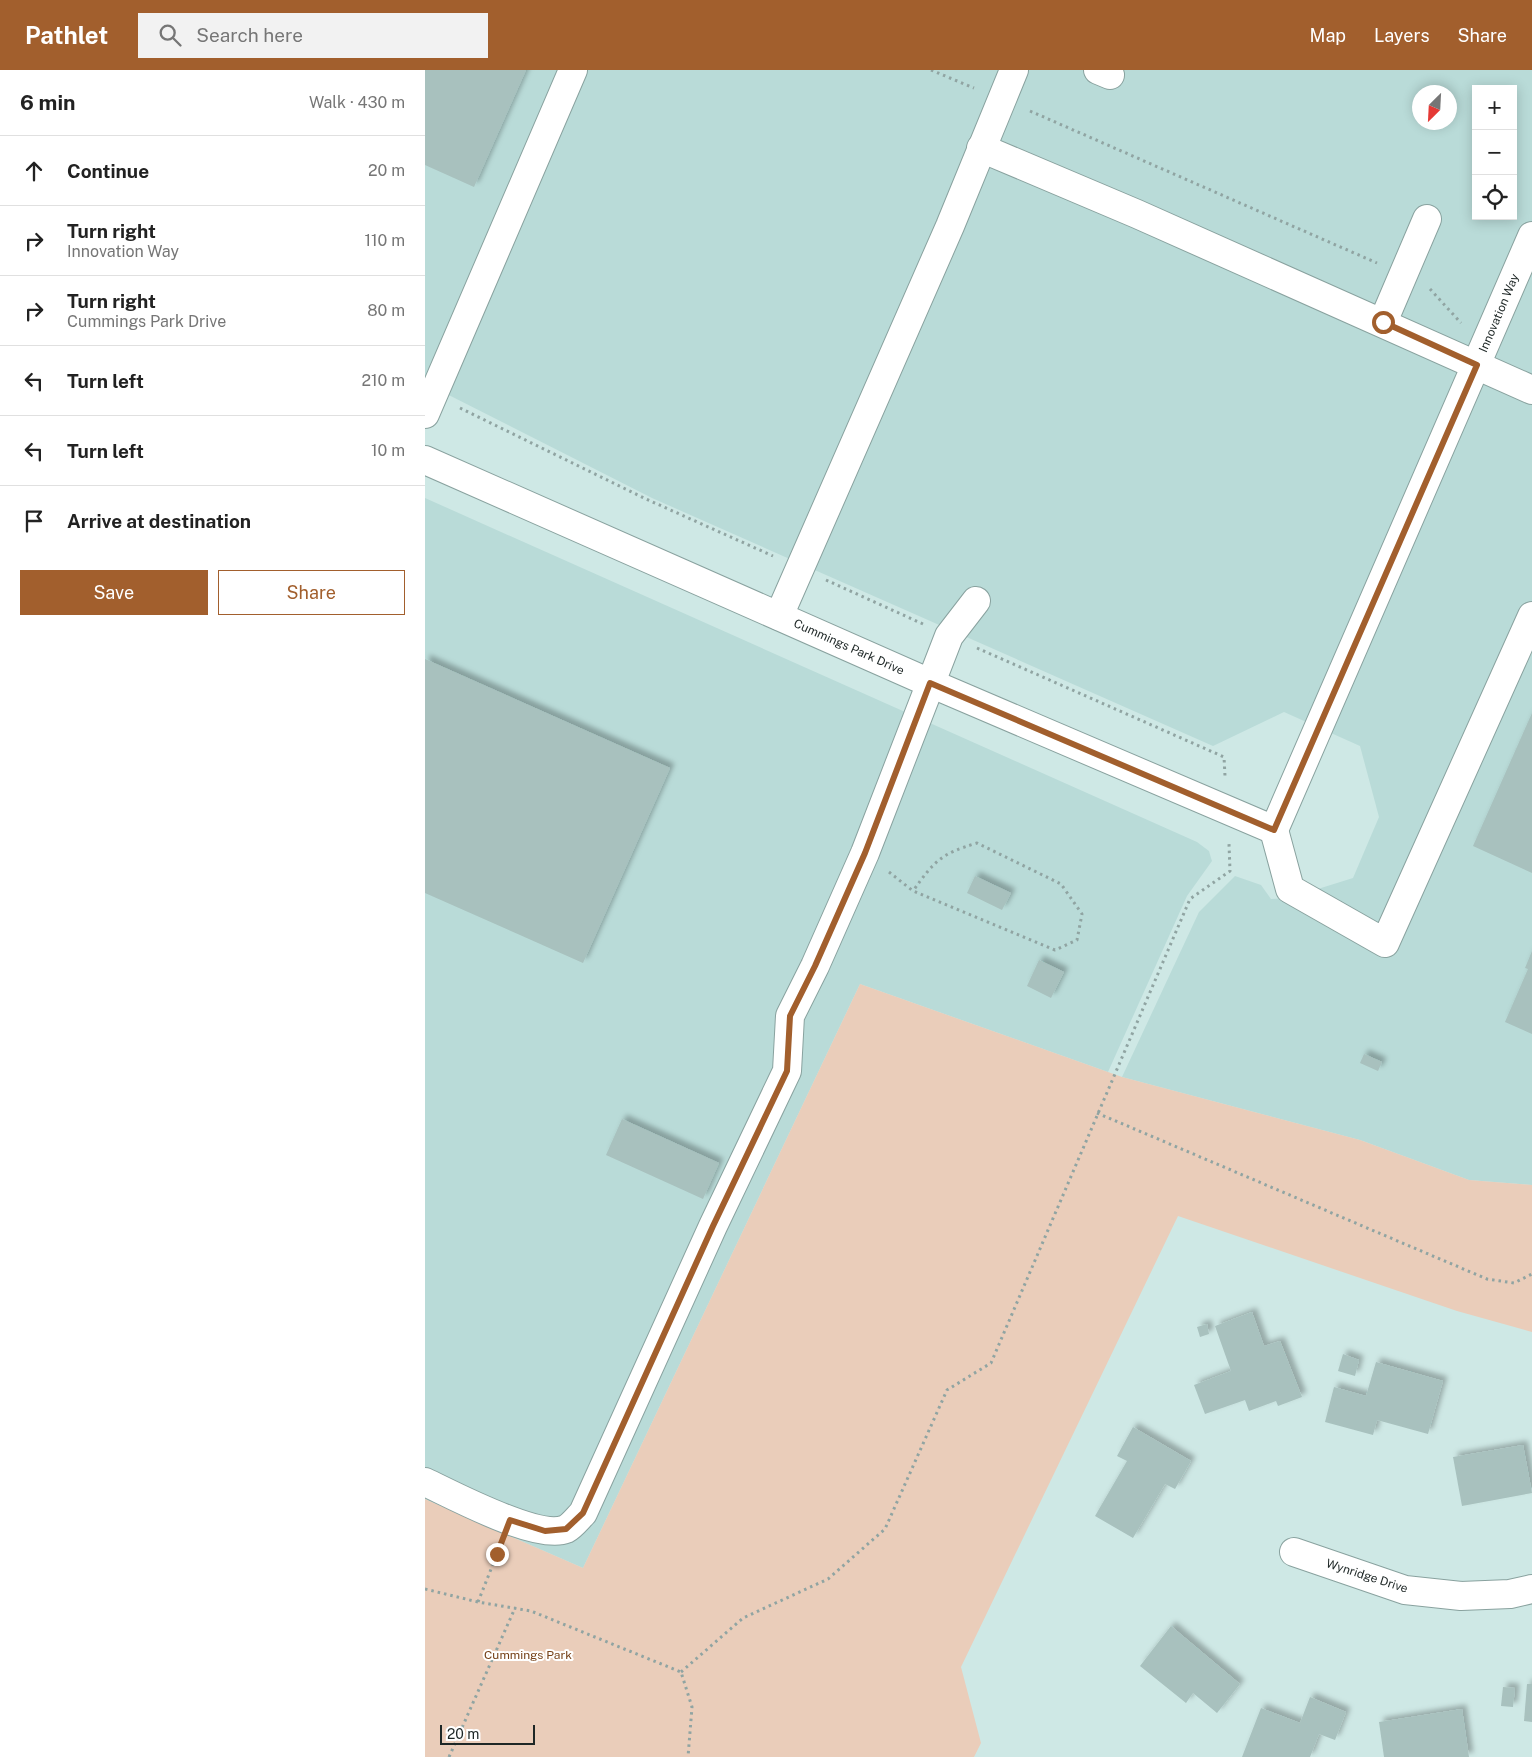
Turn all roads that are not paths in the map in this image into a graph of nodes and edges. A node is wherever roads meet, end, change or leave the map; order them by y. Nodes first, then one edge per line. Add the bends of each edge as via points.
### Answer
1 (573, 70) edge
2 (1014, 70) edge
3 (981, 148) junction
4 (1427, 219) dead end
5 (1532, 236) edge
6 (1383, 322) junction
7 (1477, 365) junction
8 (1532, 390) edge
9 (425, 414) edge
10 (425, 460) edge
11 (976, 601) dead end
12 (779, 616) junction
13 (1532, 616) edge
14 (930, 683) junction
15 (1274, 830) junction
16 (425, 1482) edge
17 (1293, 1552) dead end
18 (1532, 1589) edge

1 - 9 street
2 - 3 street
3 - 6 street
3 - 12 street
4 - 6 street
5 - 7 street, Innovation Way
6 - 7 street
7 - 8 street
7 - 15 street, Innovation Way
10 - 12 street, Cummings Park Drive
11 - 14 street via 949,636
12 - 14 street, Cummings Park Drive
13 - 15 street via 1385,943 1290,889
14 - 15 street, Cummings Park Drive
14 - 16 street via 865,853 790,1016 787,1071 583,1513 566,1529 545,1531 510,1520
17 - 18 street, Wynridge Drive via 1405,1590 1461,1596 1510,1594

